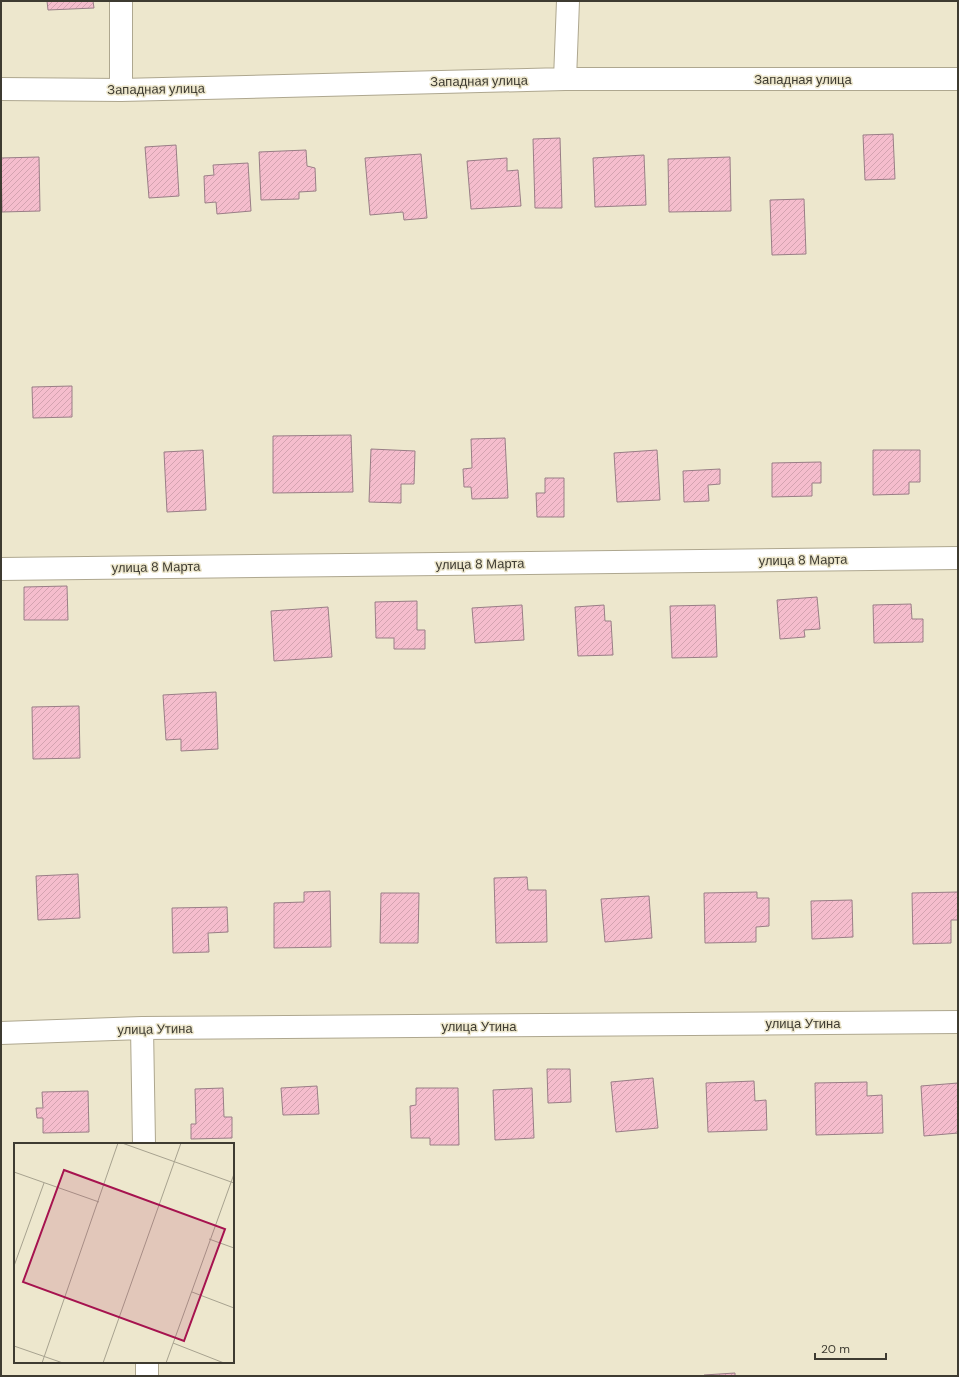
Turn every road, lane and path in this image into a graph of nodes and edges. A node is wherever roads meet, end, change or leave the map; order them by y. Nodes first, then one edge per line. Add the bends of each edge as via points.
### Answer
1 (121, 1) edge
2 (568, 1) edge
3 (566, 79) junction
4 (958, 79) edge
5 (1, 89) edge
6 (121, 90) junction
7 (958, 558) edge
8 (1, 569) edge
9 (958, 1022) edge
10 (142, 1028) junction
11 (1, 1033) edge
12 (144, 1143) edge
13 (146, 1363) edge
14 (147, 1376) edge

1 - 6 street
2 - 3 street
3 - 4 street, Западная улица
3 - 6 street, Западная улица
5 - 6 street, Западная улица
7 - 8 street, улица 8 Марта
9 - 10 street, улица Утина
10 - 11 street, улица Утина
10 - 12 street
13 - 14 street

